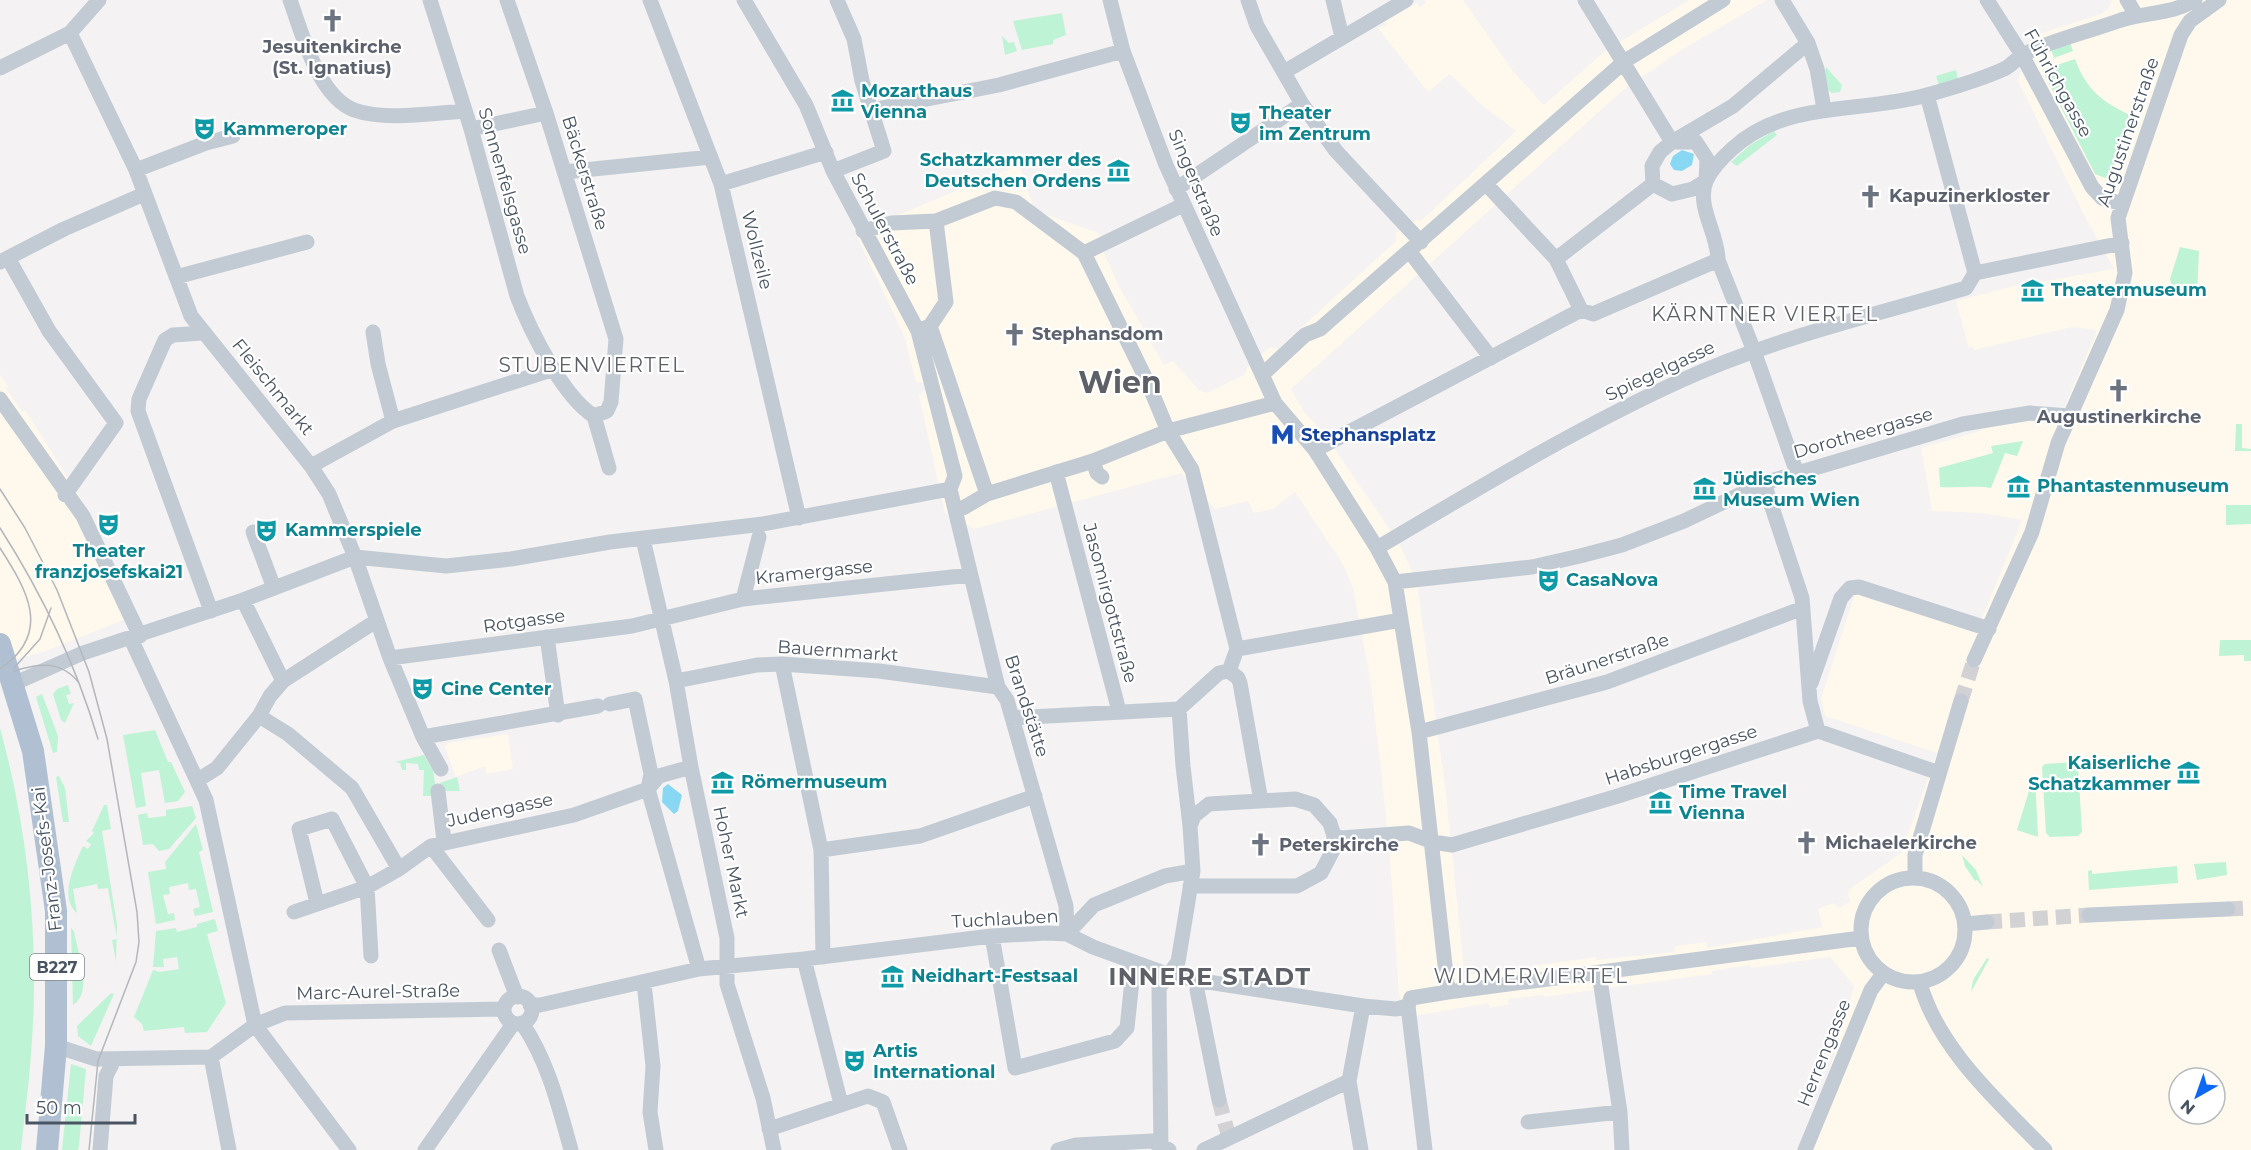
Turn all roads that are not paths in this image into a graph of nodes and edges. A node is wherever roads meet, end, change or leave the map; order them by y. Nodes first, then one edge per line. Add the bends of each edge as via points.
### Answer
1 (290, 0) edge
2 (430, 0) edge
3 (650, 0) edge
4 (744, 0) edge
5 (837, 0) edge
6 (1110, 0) edge
7 (1248, 0) edge
8 (1333, 0) edge
9 (1406, 0) edge
10 (1585, 0) edge
11 (1723, 0) edge
12 (1782, 0) edge
13 (1987, 0) edge
14 (2127, 0) edge
15 (2195, 0) edge
16 (2219, 0) edge
17 (101, 1) edge
18 (508, 4) edge
19 (2166, 11) junction
20 (2136, 15) junction
21 (2190, 21) junction
22 (70, 33) junction
23 (1342, 37) junction
24 (1808, 43) junction
25 (1123, 51) junction
26 (2022, 55) junction
27 (1625, 61) junction
28 (0, 68) edge
29 (1284, 72) junction
30 (1927, 95) junction
31 (1302, 104) junction
32 (1824, 109) junction
33 (871, 110) junction
34 (465, 111) junction
35 (546, 113) junction
36 (471, 129) junction
37 (233, 136) dead end
38 (1672, 142) junction
39 (826, 152) junction
40 (711, 157) junction
41 (136, 170) junction
42 (833, 171) junction
43 (564, 172) junction
44 (1706, 181) junction
45 (721, 184) junction
46 (1486, 184) junction
47 (1653, 184) junction
48 (1176, 189) junction
49 (144, 194) junction
50 (2123, 204) junction
51 (1183, 205) junction
52 (936, 221) junction
53 (863, 231) junction
54 (307, 242) dead end
55 (2122, 243) junction
56 (1415, 247) junction
57 (1084, 253) junction
58 (1556, 259) junction
59 (4, 260) edge
60 (1718, 260) junction
61 (1975, 273) junction
62 (176, 277) junction
63 (1581, 310) junction
64 (924, 328) junction
65 (373, 332) dead end
66 (203, 333) junction
67 (1754, 351) junction
68 (1491, 358) junction
69 (554, 369) junction
70 (1263, 375) junction
71 (0, 399) edge
72 (1275, 403) junction
73 (594, 416) junction
74 (2070, 417) junction
75 (393, 421) junction
76 (1168, 431) junction
77 (1312, 447) junction
78 (1094, 461) junction
79 (311, 466) junction
80 (609, 468) dead end
81 (1056, 472) junction
82 (1797, 473) junction
83 (1102, 477) dead end
84 (1764, 483) junction
85 (950, 489) junction
86 (987, 494) junction
87 (66, 495) junction
88 (963, 508) dead end
89 (799, 519) junction
90 (253, 532) dead end
91 (759, 537) dead end
92 (643, 539) junction
93 (1377, 548) junction
94 (355, 557) junction
95 (971, 575) junction
96 (1395, 582) junction
97 (274, 588) junction
98 (743, 599) junction
99 (243, 600) junction
100 (1803, 608) junction
101 (211, 611) junction
102 (662, 618) junction
103 (1401, 620) junction
104 (376, 621) junction
105 (1989, 629) junction
106 (135, 637) junction
107 (547, 638) junction
108 (0, 644) edge
109 (1237, 649) junction
110 (390, 658) junction
111 (1974, 660) tunnel mouth
112 (782, 664) junction
113 (1229, 671) junction
114 (283, 681) junction
115 (676, 681) junction
116 (13, 684) junction
117 (998, 687) junction
118 (1809, 688) junction
119 (1961, 700) tunnel mouth
120 (1179, 709) junction
121 (1119, 711) junction
122 (558, 715) junction
123 (259, 716) junction
124 (1012, 718) junction
125 (1818, 731) junction
126 (1419, 732) junction
127 (423, 737) junction
128 (691, 767) junction
129 (441, 769) dead end
130 (1939, 773) junction
131 (198, 780) junction
132 (648, 789) junction
133 (438, 791) dead end
134 (1035, 796) junction
135 (1261, 801) junction
136 (1191, 826) junction
137 (1334, 836) junction
138 (1433, 842) junction
139 (438, 843) junction
140 (821, 850) junction
141 (399, 869) junction
142 (1192, 878) junction
143 (1915, 878) junction
144 (367, 887) junction
145 (317, 903) junction
146 (2228, 909) tunnel mouth
147 (294, 912) dead end
148 (2090, 915) tunnel mouth
149 (488, 920) dead end
150 (1987, 922) tunnel mouth
151 (1965, 924) junction
152 (1067, 934) junction
153 (992, 936) junction
154 (1861, 938) junction
155 (499, 950) dead end
156 (371, 956) dead end
157 (823, 957) junction
158 (804, 959) junction
159 (1134, 962) junction
160 (729, 966) junction
161 (699, 969) junction
162 (1599, 973) junction
163 (1167, 974) junction
164 (1883, 974) junction
165 (1920, 982) junction
166 (644, 983) junction
167 (1197, 990) dead end
168 (1448, 992) junction
169 (524, 1001) junction
170 (1363, 1006) junction
171 (1408, 1006) junction
172 (504, 1009) junction
173 (518, 1023) junction
174 (255, 1025) junction
175 (56, 1046) junction
176 (211, 1057) junction
177 (114, 1060) junction
178 (1349, 1081) junction
179 (1219, 1100) tunnel mouth
180 (842, 1104) junction
181 (1620, 1112) junction
182 (1528, 1122) dead end
183 (769, 1129) junction
184 (1164, 1148) edge
185 (47, 1150) edge
186 (100, 1150) edge
187 (229, 1150) edge
188 (349, 1150) edge
189 (425, 1150) edge
190 (571, 1150) edge
191 (656, 1150) edge
192 (774, 1150) edge
193 (900, 1150) edge
194 (1058, 1150) edge
195 (1204, 1150) edge
196 (1361, 1150) edge
197 (1425, 1150) edge
198 (1622, 1150) edge
199 (1805, 1150) edge
200 (2045, 1150) edge

1 - 34 street via 314,64 335,96 348,107 400,115
2 - 34 street, Sonnenfelsgasse
3 - 40 street, Wollzeile
4 - 39 street, Schulerstraße via 806,105
5 - 33 street via 854,39
6 - 25 street, Singerstraße
7 - 29 street via 1257,26
8 - 23 street
9 - 23 street
10 - 27 street
11 - 27 street
12 - 24 street
13 - 26 street, Führichgasse
14 - 20 street
15 - 19 street
16 - 21 street
17 - 22 street
18 - 35 street, Bäckerstraße
19 - 20 street
19 - 21 street
20 - 26 street
21 - 50 street, Augustinerstraße via 2181,35
22 - 28 street
22 - 41 street, Fleischmarkt
23 - 29 street
24 - 32 street
24 - 38 street via 1733,106
25 - 33 street via 999,85
25 - 48 street, Singerstraße
26 - 30 street via 2006,69
26 - 50 street, Führichgasse via 2092,187 2102,198
27 - 38 street
27 - 46 street
29 - 31 street
30 - 32 street via 1894,103
30 - 61 street
31 - 48 street
31 - 56 street
32 - 44 street via 1796,114 1762,128 1727,154
33 - 42 street via 884,151
34 - 36 street, Sonnenfelsgasse
35 - 36 street
35 - 43 street, Bäckerstraße
36 - 69 street, Sonnenfelsgasse via 517,296
37 - 41 street
38 - 44 street via 1696,142 1707,159
38 - 47 street via 1652,166
39 - 42 street, Schulerstraße
39 - 45 street
40 - 43 street
40 - 45 street, Wollzeile
41 - 49 street, Fleischmarkt
42 - 53 street, Schulerstraße
43 - 73 street, Bäckerstraße via 616,339 611,402 607,411
44 - 47 street via 1672,195
44 - 60 street via 1703,198 1718,246
45 - 89 street, Wollzeile
46 - 56 street
46 - 58 street
47 - 58 street
48 - 51 street, Singerstraße
49 - 59 street
49 - 62 street, Fleischmarkt
50 - 55 street, Augustinerstraße via 2118,218
51 - 57 street
51 - 70 street, Singerstraße
52 - 53 street via 892,223
52 - 57 street via 995,198 1016,202
52 - 64 street via 946,302
53 - 64 street, Schulerstraße
54 - 62 street
55 - 61 street
55 - 74 street, Augustinerstraße via 2126,273 2117,310
56 - 68 street
56 - 70 street via 1321,334 1305,335
57 - 76 street
58 - 63 street
59 - 87 street via 49,331 116,423
60 - 63 street via 1593,314
60 - 67 street
61 - 67 street, Spiegelgasse via 1966,288
62 - 66 street, Fleischmarkt via 191,316
63 - 68 street
64 - 85 street, Schulerstraße via 955,476
64 - 86 street
65 - 75 street
66 - 79 street, Fleischmarkt
66 - 101 street via 173,335 165,340 139,399 138,411
67 - 82 street
67 - 93 street, Spiegelgasse via 1681,380 1580,430
68 - 77 street
69 - 73 street, Sonnenfelsgasse
69 - 75 street
70 - 72 street, Singerstraße
71 - 87 street
72 - 76 street
72 - 77 street, Singerstraße
73 - 80 street
74 - 82 street, Dorotheergasse via 2030,413 1963,424
74 - 105 street, Augustinerstraße via 2052,460 2032,532
75 - 79 street
76 - 78 street
76 - 109 street via 1192,470
77 - 93 street, Singerstraße
78 - 81 street
78 - 83 street
79 - 94 street, Fleischmarkt via 328,494
81 - 86 street
81 - 121 street, Jasomirgottstraße
82 - 84 street, Dorotheergasse
84 - 96 street, Dorotheergasse via 1684,521 1611,547 1533,567
84 - 100 street
85 - 89 street
85 - 95 street, Brandstätte
86 - 88 street
87 - 106 street via 83,516
89 - 92 street
90 - 97 street
91 - 98 street
92 - 94 street via 446,566
92 - 102 street, Hoher Markt
93 - 96 street, Singerstraße
94 - 97 street
94 - 104 street, Fleischmarkt
95 - 98 street, Kramergasse
95 - 117 street, Brandstätte
96 - 103 street, Singerstraße
97 - 99 street
98 - 102 street, Kramergasse
99 - 101 street
99 - 114 street
100 - 118 street
100 - 126 street, Bräunerstraße via 1607,682
101 - 106 street
102 - 107 street, Rotgasse
102 - 115 street, Hoher Markt
103 - 109 street
103 - 126 street, Singerstraße
104 - 110 street, Fleischmarkt
104 - 114 street
105 - 111 street, Augustinerstraße
105 - 118 street via 1859,587 1850,588 1842,598
106 - 116 street via 83,653
106 - 131 street
107 - 110 street, Rotgasse
107 - 122 street
108 - 116 main road, Franz-Josefs-Kai / B227
109 - 113 street
110 - 127 street, Fleischmarkt
112 - 115 street, Bauernmarkt
112 - 117 street, Bauernmarkt via 879,671
112 - 140 street
113 - 120 street via 1219,673
113 - 135 street via 1240,683
114 - 123 street
115 - 128 street, Hoher Markt
116 - 175 main road, Franz-Josefs-Kai / B227 via 33,751 47,832 56,910
117 - 124 street, Brandstätte
118 - 125 street
119 - 130 street
120 - 121 street
120 - 136 street
121 - 124 street
122 - 127 street
122 - 132 street via 635,699 651,774
123 - 131 street via 217,768
123 - 141 street via 288,734 352,788
124 - 134 street, Brandstätte
125 - 130 street
125 - 138 street, Habsburgergasse via 1452,845
126 - 138 street, Singerstraße
127 - 129 street, Fleischmarkt
128 - 132 street via 658,776
128 - 160 street, Hoher Markt via 727,939
130 - 143 street via 1915,855
131 - 174 street via 206,800
132 - 139 street, Judengasse via 574,814
132 - 161 street
133 - 139 street
134 - 140 street via 920,836
134 - 152 street, Brandstätte via 1066,906
135 - 136 street via 1209,804 1194,816
135 - 137 street via 1306,801 1323,812
136 - 142 street
137 - 138 street, Habsburgergasse via 1409,832
137 - 142 street via 1329,862 1321,873 1297,886
138 - 168 street, Singerstraße
139 - 141 street, Judengasse
139 - 149 street
140 - 157 street
141 - 144 street, Judengasse
142 - 152 street via 1165,876 1094,905
142 - 163 street via 1178,962
143 - 151 street via 1933,882 1952,895
143 - 154 street via 1887,885 1873,896 1862,918
144 - 145 street, Judengasse
144 - 145 street via 332,819 314,823 299,829
144 - 156 street
145 - 147 street, Judengasse
146 - 148 street
150 - 151 street
151 - 165 street via 1965,938 1955,962 1936,977
152 - 153 street, Tuchlauben
152 - 159 street, Tuchlauben
153 - 157 street, Tuchlauben
153 - 159 street via 1015,1068 1115,1041 1126,1028
154 - 162 street
154 - 164 street via 1871,962
155 - 169 street
157 - 158 street, Tuchlauben
158 - 160 street, Tuchlauben
158 - 180 street
159 - 163 street, Tuchlauben
160 - 161 street
160 - 183 street, Hoher Markt via 727,984
161 - 166 street
162 - 168 street
162 - 181 street
163 - 170 street, Tuchlauben
163 - 184 street via 1158,988
164 - 165 street via 1902,982
164 - 199 street, Herrengasse via 1871,990
165 - 200 street via 1926,1006 1955,1050 1986,1089
166 - 169 street
166 - 191 street via 653,1066 650,1112
167 - 179 street
168 - 171 street, Tuchlauben via 1411,998
169 - 172 street via 509,1000
169 - 173 street via 530,1017
170 - 171 street, Tuchlauben
170 - 178 street
171 - 197 street
172 - 173 street via 506,1018
172 - 174 street, Marc-Aurel-Straße via 285,1012
173 - 189 street
173 - 190 street via 536,1044
174 - 176 street, Marc-Aurel-Straße
174 - 188 street
175 - 177 street via 96,1059
175 - 185 main road, Franz-Josefs-Kai / B227
176 - 177 street
176 - 187 street
177 - 186 street via 106,1076
178 - 195 street
178 - 196 street
180 - 183 street
180 - 193 street via 868,1096 883,1102
181 - 182 street
181 - 198 street
183 - 192 street, Hoher Markt
184 - 194 street via 1152,1142 1076,1145

